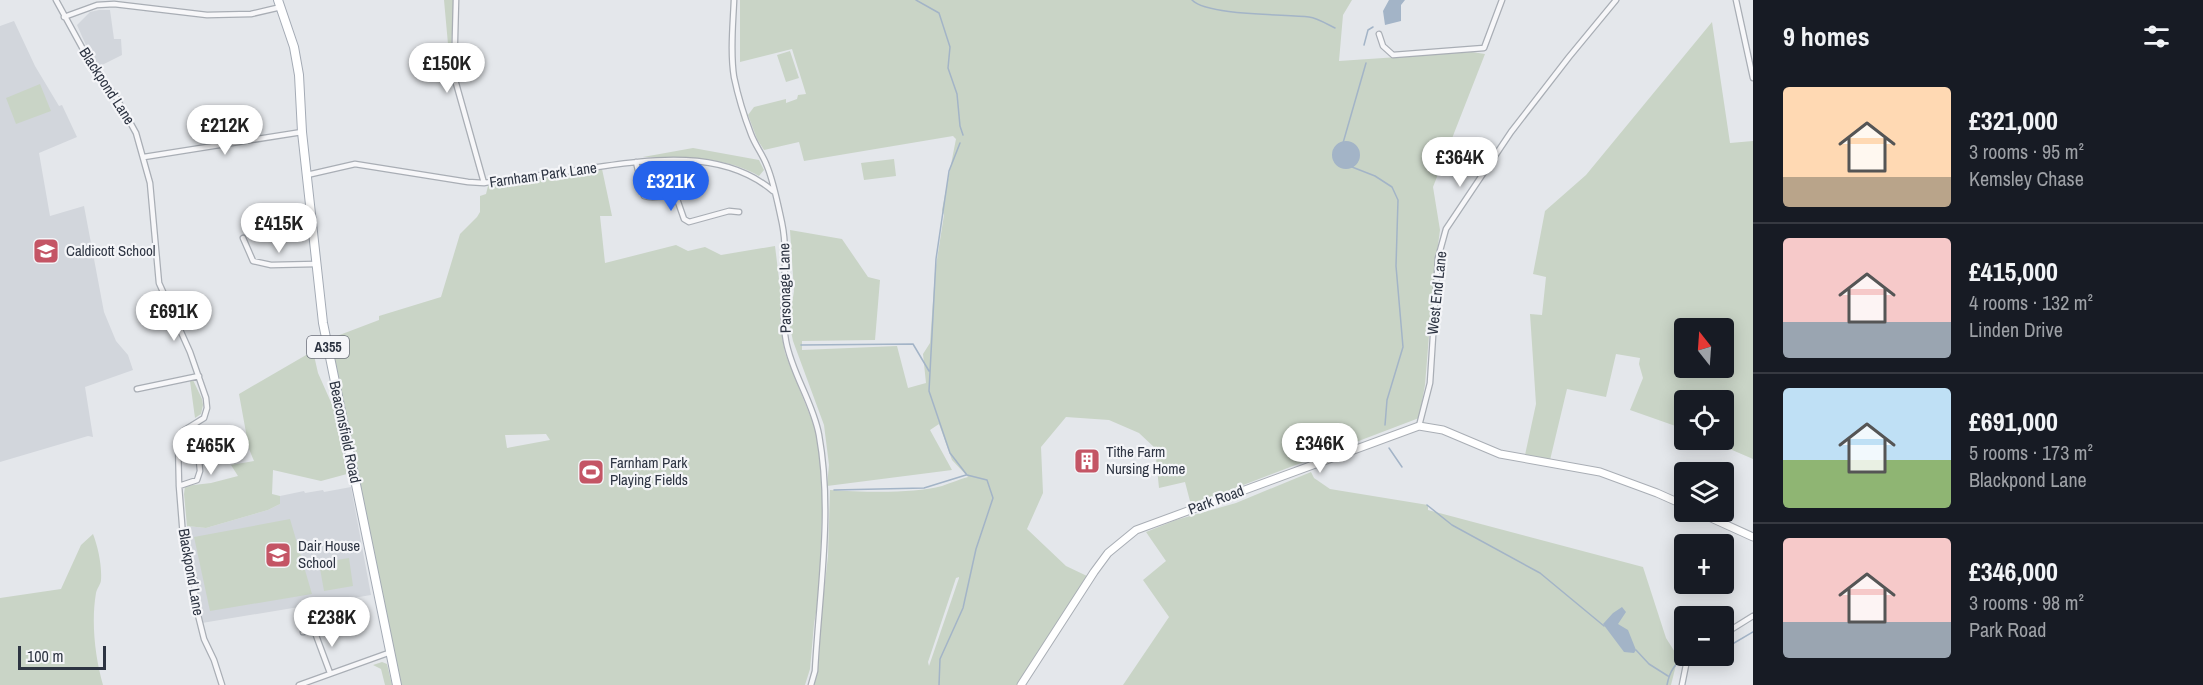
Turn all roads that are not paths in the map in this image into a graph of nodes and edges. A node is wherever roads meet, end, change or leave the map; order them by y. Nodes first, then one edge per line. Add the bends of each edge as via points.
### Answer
1 (56, 0) edge
2 (456, 0) edge
3 (734, 0) edge
4 (1502, 0) edge
5 (1616, 0) edge
6 (1736, 0) edge
7 (280, 3) edge
8 (64, 17) junction
9 (1379, 34) dead end
10 (1375, 44) dead end
11 (1382, 44) junction
12 (1751, 54) edge
13 (1753, 78) edge
14 (302, 132) junction
15 (144, 157) junction
16 (636, 162) junction
17 (307, 175) junction
18 (484, 183) junction
19 (773, 191) junction
20 (732, 204) dead end
21 (729, 211) junction
22 (739, 212) dead end
23 (243, 238) dead end
24 (316, 264) junction
25 (199, 375) junction
26 (137, 389) dead end
27 (1419, 426) junction
28 (196, 440) dead end
29 (179, 486) junction
30 (1674, 501) edge
31 (1720, 522) edge
32 (1753, 537) edge
33 (1753, 616) edge
34 (323, 628) dead end
35 (1734, 628) edge
36 (314, 630) junction
37 (303, 632) dead end
38 (392, 652) junction
39 (1686, 666) edge
40 (330, 673) junction
41 (222, 685) edge
42 (299, 685) edge
43 (397, 685) edge
44 (811, 685) edge
45 (1022, 685) edge
46 (1682, 685) edge

1 - 8 street, Blackpond Lane
2 - 18 street via 454,76
3 - 19 street, Parsonage Lane via 734,76
4 - 11 street via 1484,48 1393,55
5 - 27 street, West End Lane via 1511,132 1446,229 1438,258 1430,383
6 - 12 street
7 - 8 street via 251,14 207,15 97,5
7 - 14 main road, Beaconsfield Road / A355 via 299,75
8 - 15 street, Blackpond Lane via 128,115
9 - 11 street
10 - 11 street
12 - 13 street
14 - 15 street
14 - 17 main road, Beaconsfield Road / A355
15 - 25 street, Blackpond Lane via 159,283
16 - 18 street, Farnham Park Lane
16 - 19 street, Farnham Park Lane via 673,159 734,168
16 - 21 street via 644,196 668,195 677,199 684,219 689,222
17 - 18 street, Farnham Park Lane via 355,164
17 - 24 main road, Beaconsfield Road / A355
19 - 44 street, Parsonage Lane via 785,252 786,342 812,408 823,459 825,513
20 - 21 street
21 - 22 street
23 - 24 street via 253,261 271,266
24 - 38 main road, Beaconsfield Road / A355 via 323,323
25 - 26 street
25 - 29 street, Blackpond Lane via 207,408 204,418 180,436
27 - 30 main road via 1443,430 1500,454 1600,472
27 - 45 main road, Park Road via 1136,530 1101,563
28 - 29 street via 200,471 197,480
29 - 41 street, Blackpond Lane via 184,549 194,579 196,607
31 - 32 main road
33 - 35 street
34 - 36 street
36 - 37 street
36 - 40 street
38 - 40 street
38 - 43 main road, Beaconsfield Road / A355
39 - 46 street
40 - 42 street

